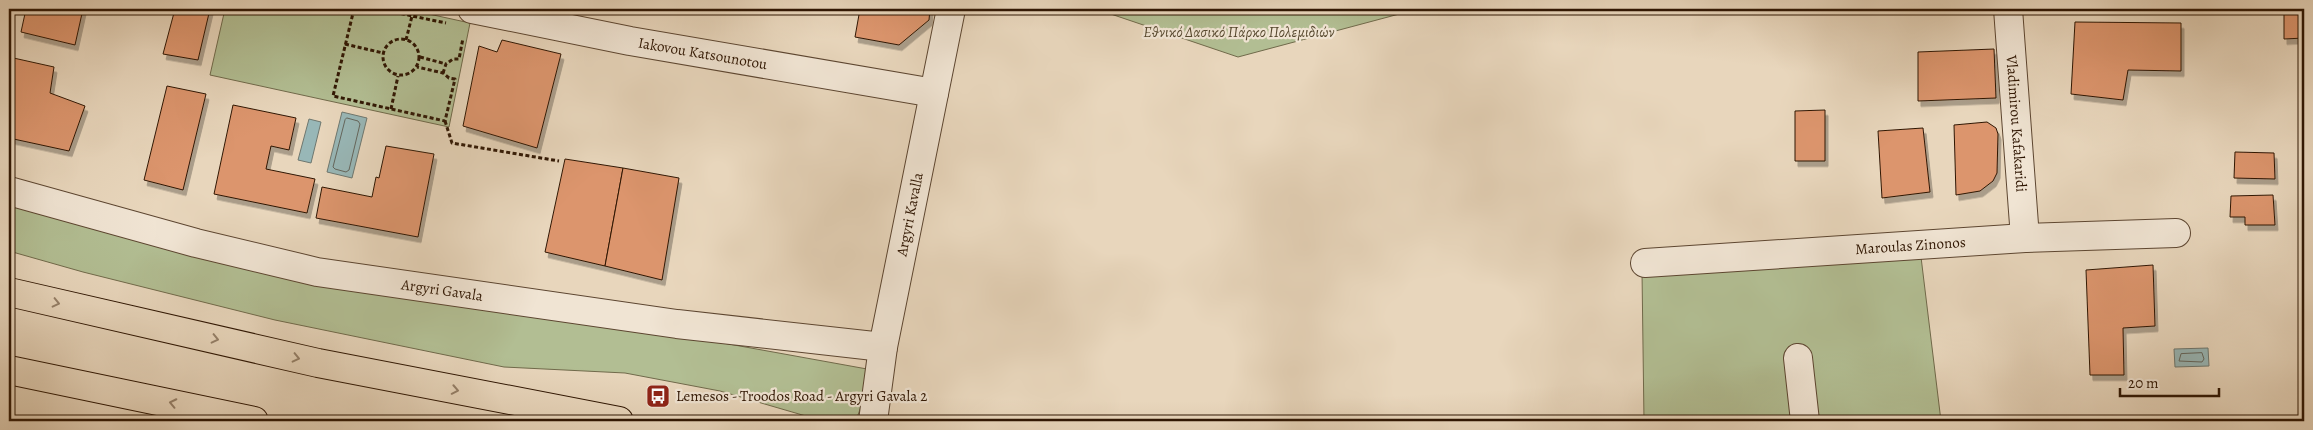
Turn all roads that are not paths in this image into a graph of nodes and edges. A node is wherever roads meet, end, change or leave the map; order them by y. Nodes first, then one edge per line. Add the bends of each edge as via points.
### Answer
1 (472, 9) edge
2 (952, 9) edge
3 (2008, 9) edge
4 (934, 93) junction
5 (9, 191) edge
6 (2176, 233) dead end
7 (2025, 238) junction
8 (1645, 263) dead end
9 (9, 292) edge
10 (883, 347) junction
11 (1798, 358) dead end
12 (9, 370) edge
13 (254, 421) edge
14 (619, 421) edge
15 (873, 421) edge
16 (1805, 421) edge

1 - 4 street, Iakovou Katsounotou via 630,41
2 - 4 street, Argyri Kavalla
3 - 7 street, Vladimirou Kafakaridi
4 - 10 street, Argyri Kavalla
5 - 10 street, Argyri Gavala via 196,243 317,272 677,324
6 - 7 street, Maroulas Zinonos
7 - 8 street, Maroulas Zinonos
9 -> 14 main road via 318,364
10 - 15 street, Argyri Kavalla
11 - 16 street
13 -> 12 main road

